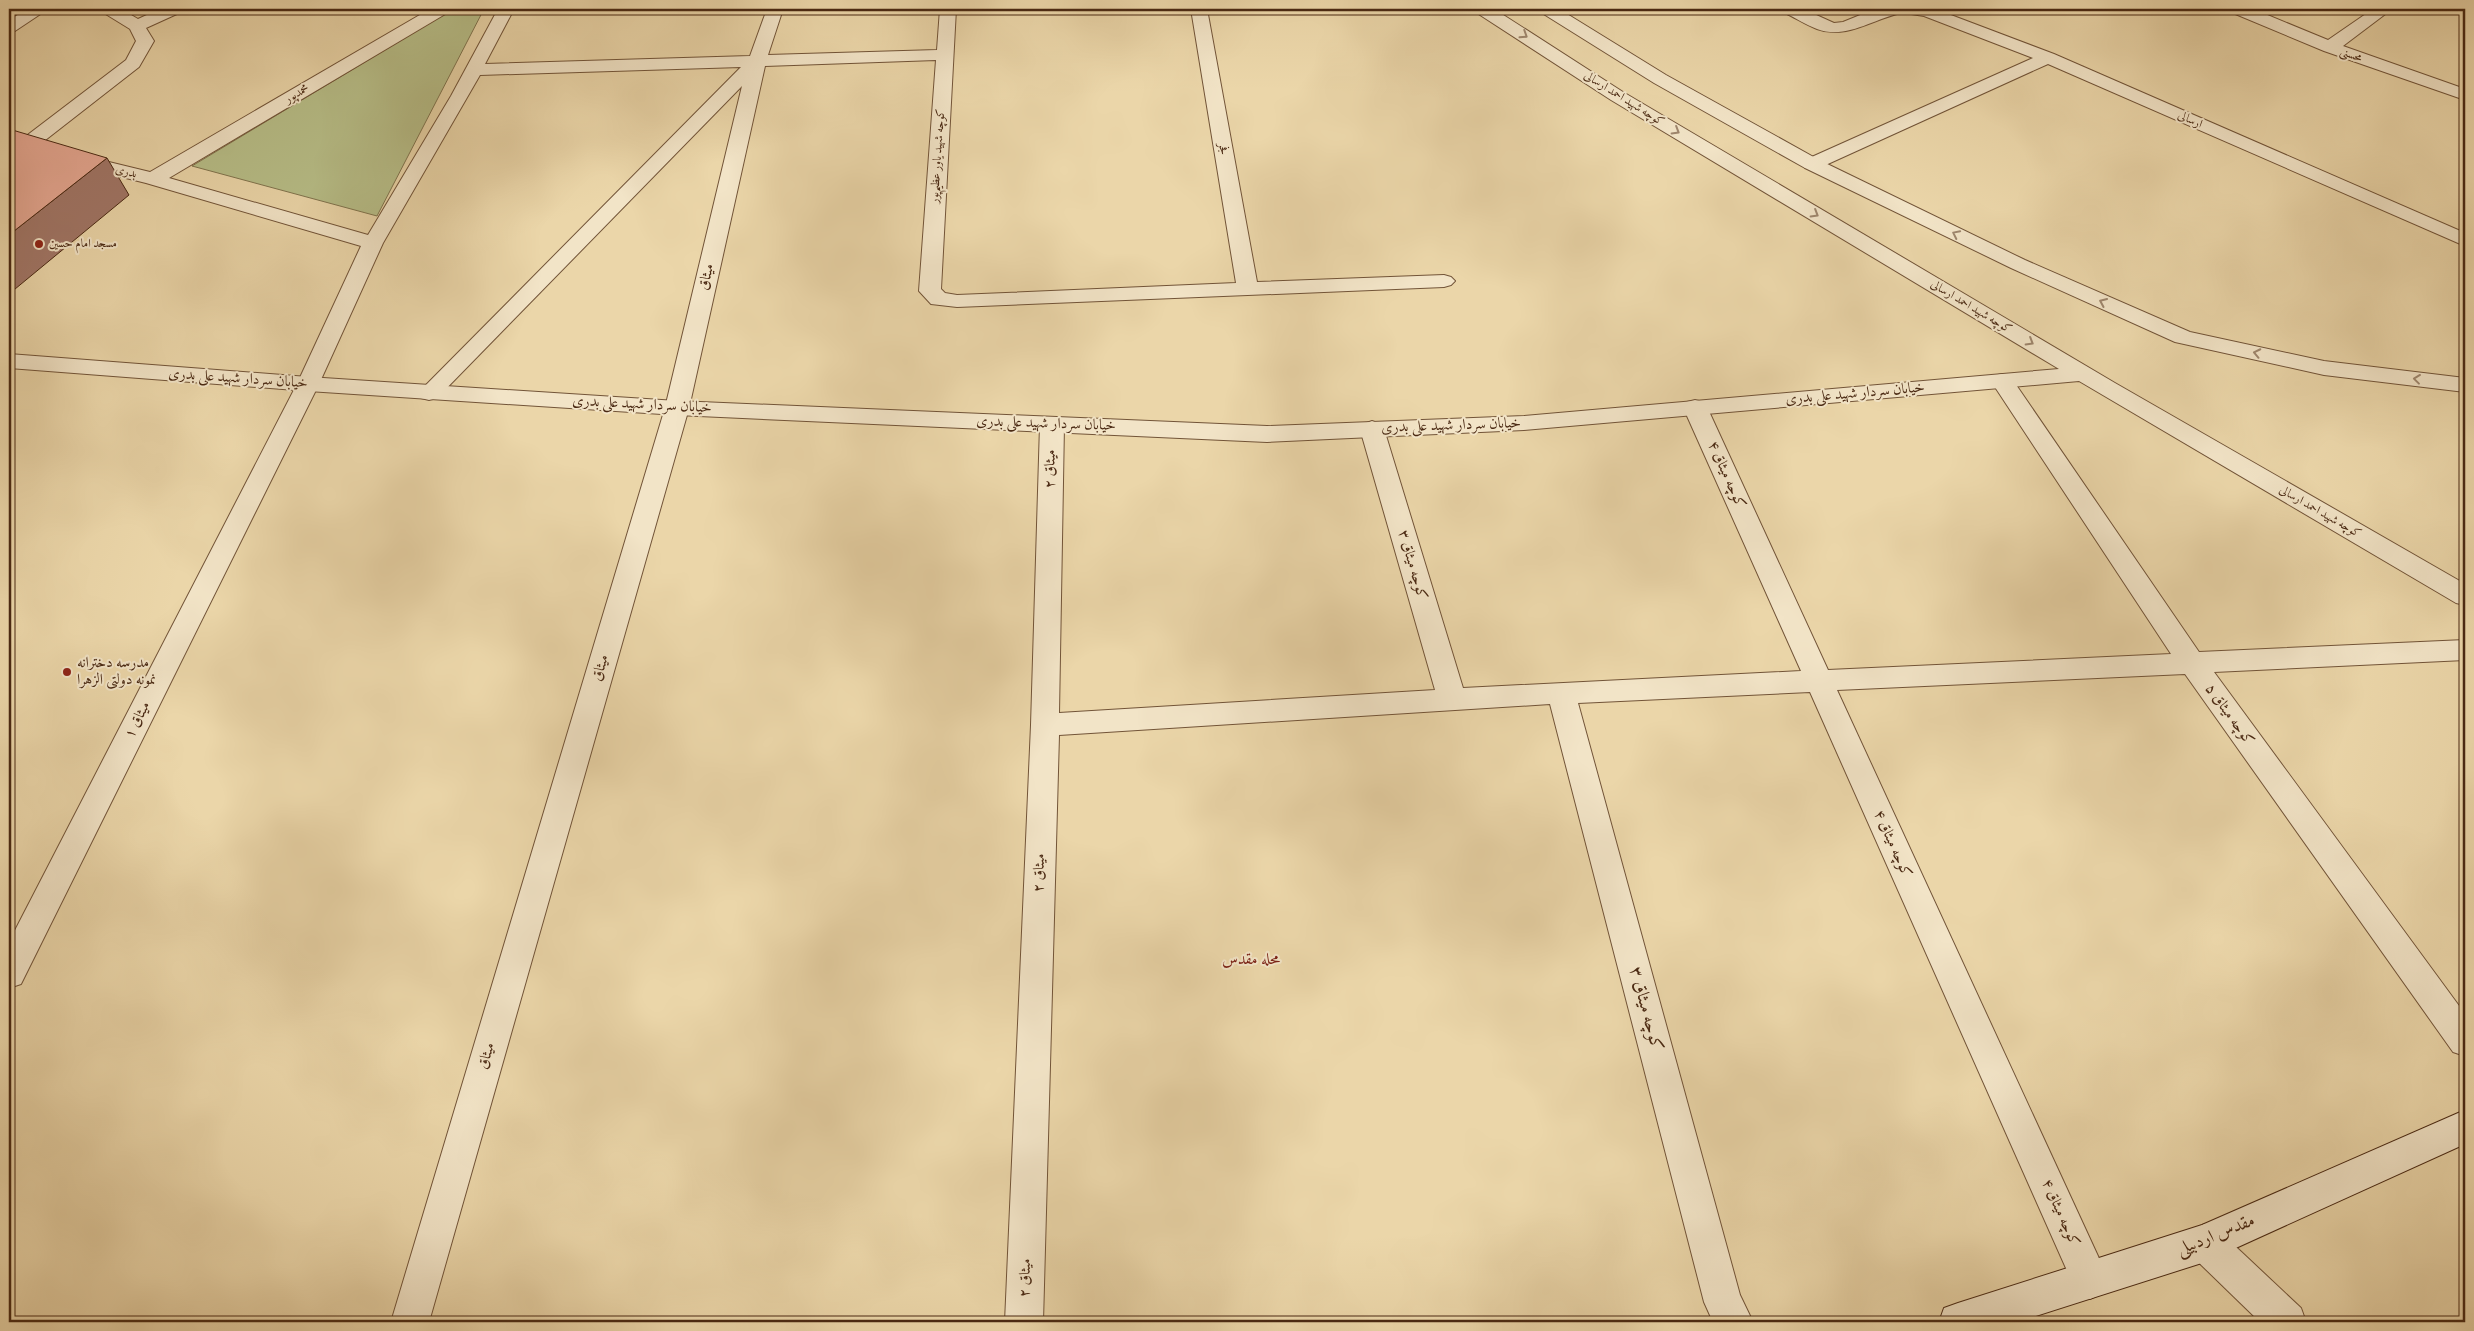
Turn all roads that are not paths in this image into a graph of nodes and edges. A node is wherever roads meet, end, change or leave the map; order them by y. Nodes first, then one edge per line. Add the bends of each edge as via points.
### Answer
1 (40, 9) edge
2 (110, 9) edge
3 (172, 9) edge
4 (442, 9) edge
5 (506, 9) edge
6 (775, 9) edge
7 (948, 9) edge
8 (1199, 9) edge
9 (1548, 9) edge
10 (1791, 9) edge
11 (1895, 9) edge
12 (1911, 9) edge
13 (2239, 9) edge
14 (2384, 9) edge
15 (1496, 12) edge
16 (138, 26) junction
17 (9, 28) edge
18 (2330, 47) junction
19 (944, 55) junction
20 (2048, 58) junction
21 (757, 61) junction
22 (474, 70) junction
23 (2465, 95) edge
24 (16, 150) edge
25 (1812, 164) junction
26 (153, 179) junction
27 (2465, 240) edge
28 (373, 243) junction
29 (1444, 281) dead end
30 (1248, 289) junction
31 (9, 361) edge
32 (2083, 374) junction
33 (2002, 381) junction
34 (308, 384) junction
35 (2465, 385) edge
36 (429, 392) junction
37 (677, 408) junction
38 (1695, 408) junction
39 (1052, 424) junction
40 (1372, 429) junction
41 (2465, 596) edge
42 (2465, 650) edge
43 (2192, 663) junction
44 (1819, 681) junction
45 (1561, 693) junction
46 (1452, 700) junction
47 (1045, 725) junction
48 (9, 974) edge
49 (2465, 1041) edge
50 (2465, 1127) edge
51 (2205, 1243) junction
52 (2090, 1280) junction
53 (410, 1322) edge
54 (1024, 1322) edge
55 (1734, 1322) edge
56 (1958, 1322) edge
57 (2286, 1322) edge

1 - 17 street
2 - 16 street
3 - 16 street
4 - 26 street, محمدپور
5 - 22 street
6 - 21 street, میثاق
7 - 19 street, کوچه شهید یاور عظیم‌پور
8 - 30 street, فجر
9 - 25 street via 1660,79
10 - 11 street via 1833,28
12 - 20 street, ارسالی via 1928,12
13 - 18 street, محسنی
14 - 18 street
15 -> 32 street, کوچه شهید احمد ارسالی via 1617,96
16 - 24 street, بدری via 145,41 133,62
18 - 23 street, محسنی
19 - 21 street
19 - 30 street, کوچه شهید یاور عظیم‌پور via 930,291 939,300
20 - 25 street
20 - 27 street, ارسالی
21 - 22 street
21 - 36 street
21 - 37 street, میثاق
22 - 28 street
24 - 26 street, بدری
35 -> 25 street via 2324,368 2183,337 2018,264
26 - 28 street, بدری
28 - 34 street
29 - 30 street
31 - 34 street, خیابان سردار شهید علی بدری
32 - 33 street, خیابان سردار شهید علی بدری
32 - 41 street, کوچه شهید احمد ارسالی
33 - 38 street, خیابان سردار شهید علی بدری
33 - 43 street, کوچه میثاق ۵
34 - 36 street, خیابان سردار شهید علی بدری
34 - 48 street, میثاق ۱
36 - 37 street, خیابان سردار شهید علی بدری
37 - 39 street, خیابان سردار شهید علی بدری
37 - 53 street, میثاق
38 - 40 street, خیابان سردار شهید علی بدری via 1524,423
38 - 44 street, کوچه میثاق ۴
39 - 40 street, خیابان سردار شهید علی بدری via 1267,434
39 - 47 street, میثاق ۲
40 - 46 street, کوچه میثاق ۳
42 - 43 street
43 - 44 street
43 - 49 street, کوچه میثاق ۵
44 - 45 street
44 - 52 street, کوچه میثاق ۴
45 - 46 street
45 - 55 street, کوچه میثاق ۳ via 1723,1302
46 - 47 street
47 - 54 street, میثاق ۲
50 - 51 street, مقدس اردبیلی
51 - 52 street, مقدس اردبیلی
51 - 57 street
52 - 56 street, مقدس اردبیلی

